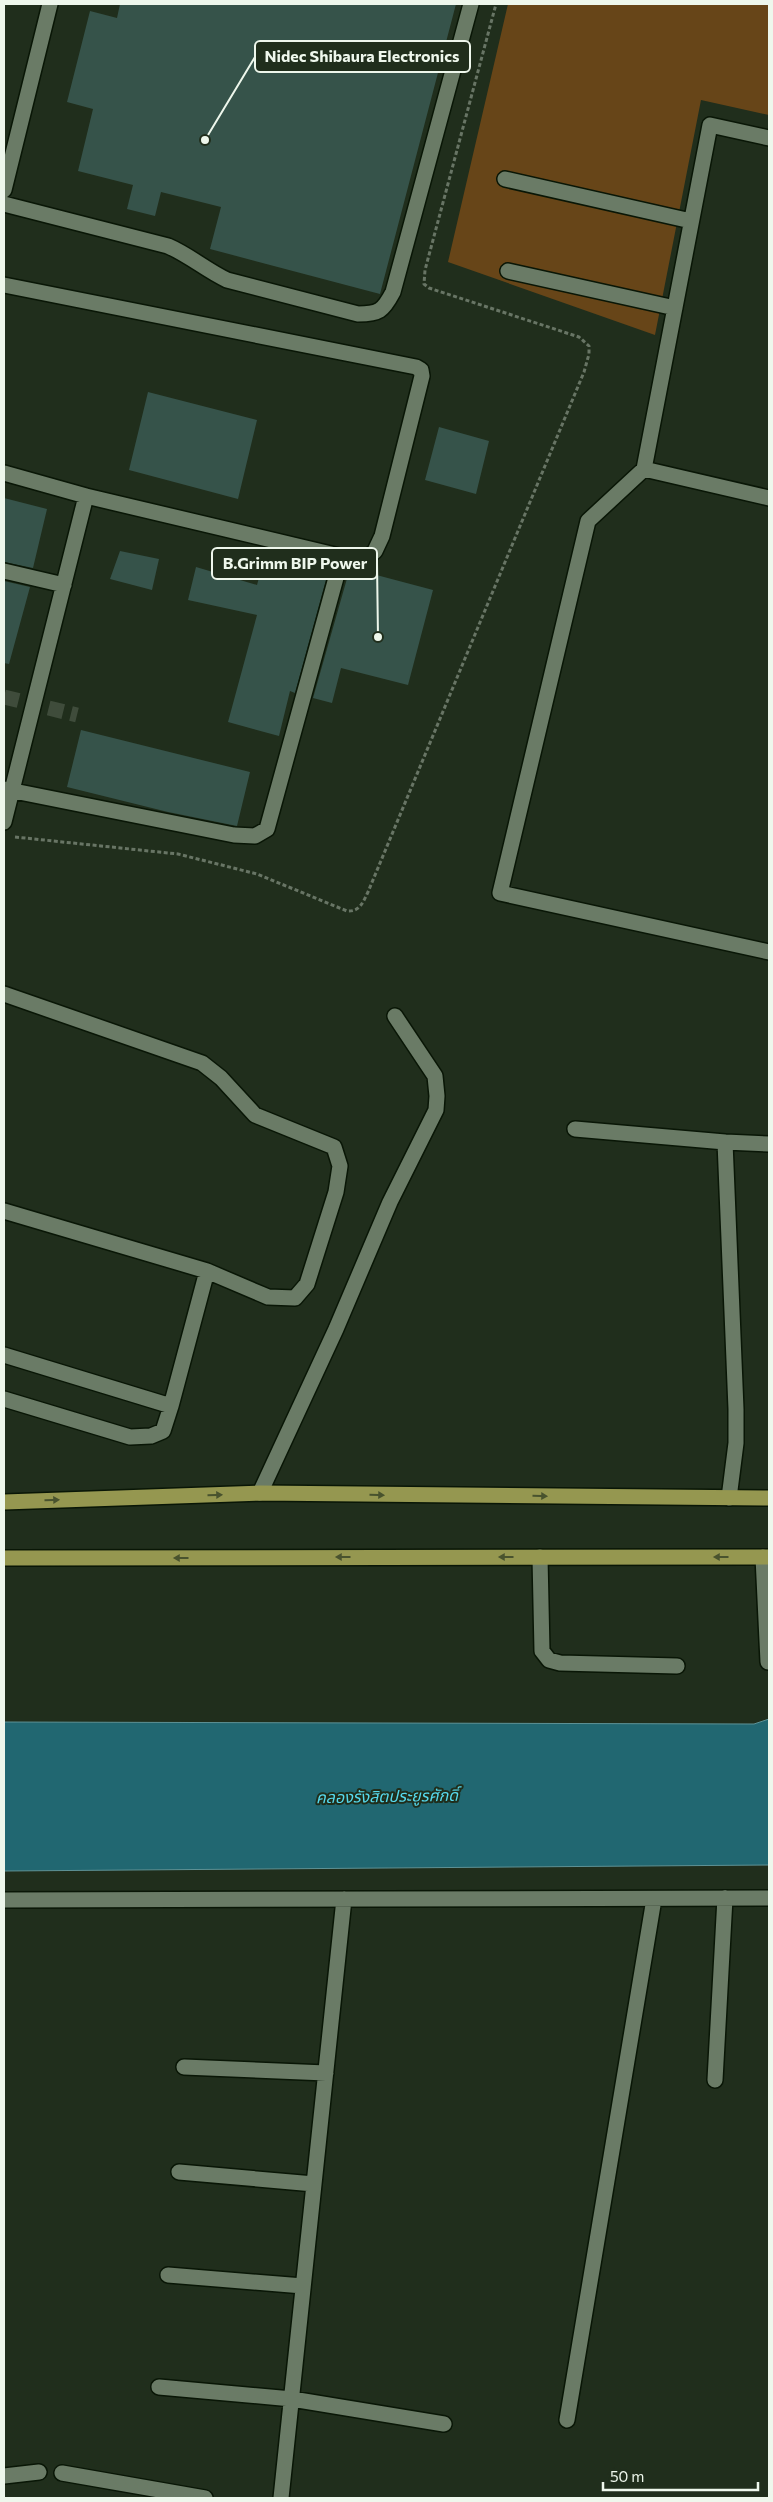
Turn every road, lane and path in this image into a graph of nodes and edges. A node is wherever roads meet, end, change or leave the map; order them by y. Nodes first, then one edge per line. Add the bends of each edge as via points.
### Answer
1 (50, 4) edge
2 (470, 4) edge
3 (496, 4) edge
4 (769, 138) edge
5 (505, 179) dead end
6 (4, 190) edge
7 (4, 204) edge
8 (691, 221) junction
9 (508, 271) dead end
10 (4, 285) edge
11 (675, 308) junction
12 (644, 469) junction
13 (4, 473) edge
14 (86, 496) junction
15 (769, 498) edge
16 (342, 556) junction
17 (4, 571) edge
18 (64, 585) junction
19 (8, 790) edge
20 (4, 822) edge
21 (13, 837) dead end
22 (769, 952) edge
23 (4, 994) edge
24 (395, 1016) dead end
25 (575, 1129) dead end
26 (725, 1142) junction
27 (769, 1144) edge
28 (4, 1211) edge
29 (207, 1270) junction
30 (4, 1355) edge
31 (4, 1400) edge
32 (171, 1406) junction
33 (260, 1493) junction
34 (729, 1498) junction
35 (769, 1498) edge
36 (4, 1502) edge
37 (540, 1557) junction
38 (766, 1557) edge
39 (4, 1558) edge
40 (768, 1662) edge
41 (677, 1666) dead end
42 (654, 1898) junction
43 (725, 1898) junction
44 (769, 1898) edge
45 (344, 1899) junction
46 (4, 1900) edge
47 (184, 2067) dead end
48 (326, 2073) junction
49 (715, 2080) dead end
50 (179, 2172) dead end
51 (314, 2184) junction
52 (168, 2275) dead end
53 (303, 2286) junction
54 (159, 2387) dead end
55 (292, 2399) junction
56 (567, 2420) dead end
57 (444, 2424) dead end
58 (39, 2472) dead end
59 (62, 2474) dead end
60 (4, 2476) edge
61 (204, 2498) edge
62 (281, 2498) edge

1 - 6 street
2 - 7 street via 393,292 385,307 374,314 358,314 227,280 168,246
3 - 21 path via 425,270 424,284 579,338 589,346 589,354 360,908 354,912 347,911 257,874 178,854
4 - 8 street via 710,124
5 - 8 street
8 - 11 street
9 - 11 street
10 - 16 street via 421,370 382,536 375,551 367,558
11 - 12 street
12 - 15 street
12 - 22 street via 588,521 500,894
13 - 14 street
14 - 16 street
14 - 18 street
16 - 19 street via 267,829 255,836 234,834
17 - 18 street
18 - 19 street
19 - 20 street
23 - 29 street via 202,1063 221,1078 255,1115 334,1147 340,1166 336,1192 306,1284 295,1298 268,1297
24 - 33 street via 435,1076 436,1110 390,1202
25 - 26 street
26 - 27 street
26 - 34 street via 736,1409 736,1444
28 - 29 street
29 - 32 street
30 - 32 street
31 - 32 street via 130,1437 152,1436 162,1431
33 -> 34 main road
36 -> 33 main road
34 - 35 main road
38 -> 37 main road
37 -> 39 main road
37 - 41 street via 542,1651 549,1660
38 - 40 street
42 - 43 street
42 - 45 street
42 - 56 street
43 - 44 street
43 - 49 street
45 - 46 street
45 - 48 street
47 - 48 street
48 - 51 street
50 - 51 street
51 - 53 street
52 - 53 street
53 - 55 street
54 - 55 street
55 - 57 street
55 - 62 street
58 - 60 street
59 - 61 street

